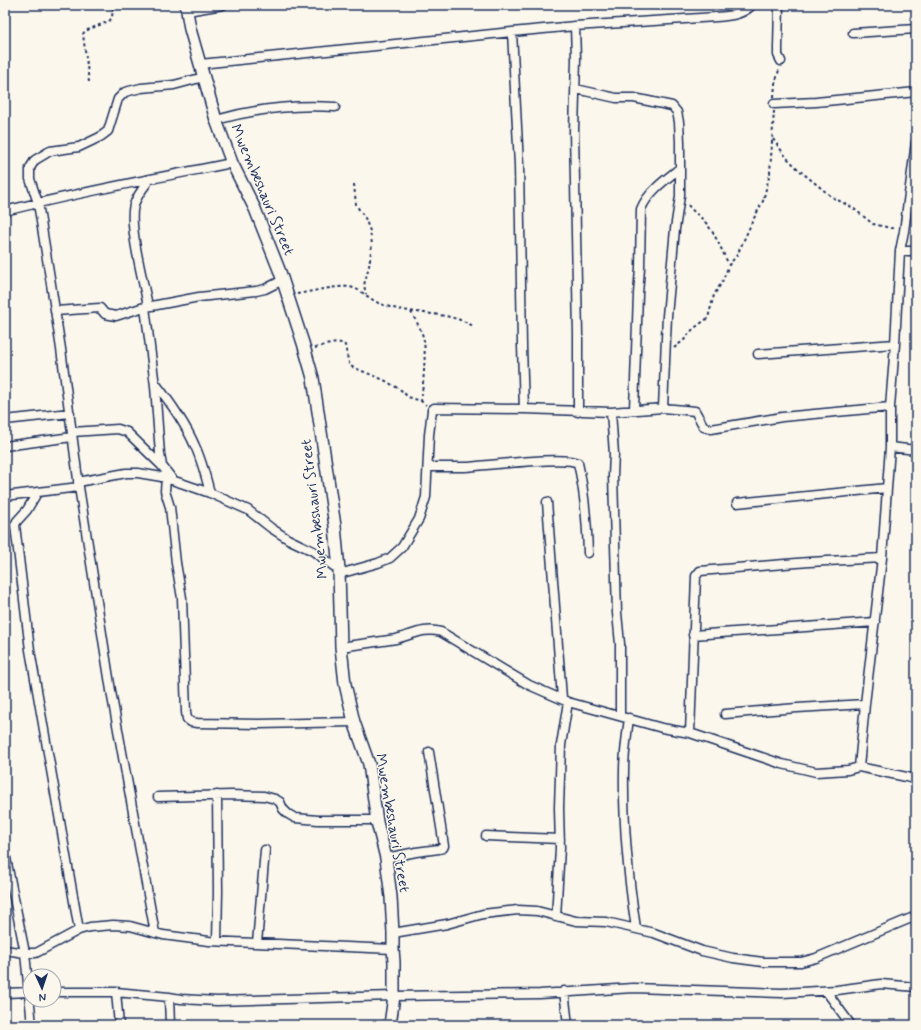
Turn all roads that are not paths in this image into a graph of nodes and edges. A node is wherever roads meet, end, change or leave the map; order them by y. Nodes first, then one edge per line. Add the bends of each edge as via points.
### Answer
1 (223, 5) edge
2 (752, 5) edge
3 (779, 5) edge
4 (186, 8) edge
5 (575, 26) junction
6 (916, 29) edge
7 (512, 32) junction
8 (853, 33) dead end
9 (781, 61) road end
10 (200, 64) junction
11 (204, 77) junction
12 (576, 89) junction
13 (916, 92) edge
14 (774, 104) road end
15 (335, 107) dead end
16 (216, 120) junction
17 (916, 142) edge
18 (232, 163) junction
19 (679, 169) junction
20 (150, 179) junction
21 (38, 203) junction
22 (5, 211) edge
23 (900, 251) junction
24 (916, 252) edge
25 (283, 280) junction
26 (147, 307) junction
27 (55, 311) junction
28 (895, 344) junction
29 (758, 354) dead end
30 (155, 382) junction
31 (890, 407) junction
32 (524, 408) junction
33 (663, 408) junction
34 (634, 410) junction
35 (578, 412) junction
36 (610, 412) junction
37 (70, 413) junction
38 (5, 420) edge
39 (72, 434) junction
40 (5, 446) edge
41 (890, 447) junction
42 (916, 450) edge
43 (162, 466) junction
44 (428, 467) junction
45 (170, 479) junction
46 (78, 484) junction
47 (887, 488) junction
48 (37, 493) junction
49 (210, 493) junction
50 (5, 496) edge
51 (546, 502) dead end
52 (737, 503) dead end
53 (588, 553) dead end
54 (882, 558) junction
55 (339, 572) junction
56 (874, 622) junction
57 (693, 635) junction
58 (341, 647) junction
59 (565, 700) junction
60 (865, 704) junction
61 (725, 714) dead end
62 (620, 715) junction
63 (629, 718) junction
64 (354, 722) junction
65 (690, 733) junction
66 (429, 752) dead end
67 (859, 768) junction
68 (916, 779) edge
69 (217, 795) junction
70 (158, 797) dead end
71 (377, 820) junction
72 (486, 836) dead end
73 (560, 839) junction
74 (265, 850) dead end
75 (5, 853) edge
76 (386, 858) junction
77 (916, 916) edge
78 (556, 917) junction
79 (636, 928) junction
80 (79, 930) junction
81 (155, 933) junction
82 (393, 933) junction
83 (217, 941) junction
84 (257, 943) junction
85 (393, 949) junction
86 (5, 950) edge
87 (25, 953) junction
88 (27, 968) edge
89 (916, 987) edge
90 (564, 991) junction
91 (826, 991) junction
92 (22, 992) edge
93 (62, 992) edge
94 (116, 992) junction
95 (5, 993) edge
96 (394, 996) junction
97 (169, 997) junction
98 (30, 1008) edge
99 (32, 1025) edge
100 (119, 1025) edge
101 (170, 1025) edge
102 (390, 1025) edge
103 (568, 1025) edge
104 (851, 1025) edge

1 - 4 street
2 - 5 street via 737,14 723,16
3 - 9 street via 778,54
4 - 10 street, Mwembeshauri Street
5 - 7 street
5 - 12 street
6 - 8 street
7 - 10 street
7 - 32 street via 519,165
10 - 11 street, Mwembeshauri Street
11 - 16 street, Mwembeshauri Street
11 - 21 street via 174,85 125,92 118,99 108,131 79,147 50,151 36,160 30,168 30,179
12 - 19 street via 672,106 677,112 679,122
12 - 35 street via 574,131
13 - 14 street
15 - 16 street via 297,106 236,114
16 - 18 street, Mwembeshauri Street
17 - 23 street
18 - 20 street
18 - 25 street, Mwembeshauri Street via 255,209
19 - 33 street via 680,196 668,308
19 - 34 street via 654,191 641,209
20 - 21 street
20 - 26 street via 137,197 132,213
21 - 22 street
21 - 27 street
23 - 24 street
23 - 28 street
25 - 26 street via 256,291 199,297
25 - 55 street, Mwembeshauri Street via 313,378 335,526
26 - 27 street via 116,316 105,314 100,308
26 - 30 street
27 - 37 street
28 - 29 street
28 - 31 street
30 - 43 street
30 - 49 street via 196,447
31 - 33 street via 782,416 711,429 704,427 695,411
31 - 41 street
32 - 35 street
32 - 44 street via 432,410
33 - 34 street
34 - 36 street
35 - 36 street
36 - 62 street via 614,454
37 - 38 street
37 - 39 street
39 - 40 street
39 - 43 street via 118,429 127,432
39 - 46 street
41 - 42 street
41 - 47 street
43 - 45 street
44 - 53 street via 546,461 578,463
44 - 55 street via 426,498 419,519 402,547 390,558 378,563
45 - 46 street via 126,473
45 - 49 street
45 - 64 street via 165,491 170,507 182,598 184,696 187,718 197,723
46 - 48 street
46 - 81 street via 112,697
47 - 52 street
47 - 54 street
48 - 50 street
48 - 80 street via 16,522 16,531 30,650
49 - 55 street via 248,510 288,539 313,551
51 - 59 street
54 - 56 street
54 - 57 street via 700,571 696,576
55 - 58 street, Mwembeshauri Street
56 - 57 street
56 - 60 street
57 - 65 street
58 - 59 street via 397,638 428,629 434,630 529,684
58 - 64 street, Mwembeshauri Street via 345,684
59 - 62 street
59 - 73 street via 561,746
60 - 61 street
60 - 67 street
62 - 63 street
63 - 65 street
63 - 79 street via 624,769 625,834
64 - 71 street, Mwembeshauri Street via 369,764
65 - 67 street via 782,764 816,772
66 - 76 street via 444,846
67 - 68 street
69 - 70 street
69 - 71 street via 264,796 275,799 288,814 305,820
69 - 83 street
71 - 76 street, Mwembeshauri Street
72 - 73 street
73 - 78 street
74 - 84 street
75 - 87 street
76 - 82 street, Mwembeshauri Street
77 - 79 street via 801,962 763,962 727,957
78 - 79 street via 576,922 606,922
78 - 82 street via 537,911 518,910 483,914 447,924
80 - 81 street via 113,925 130,926
80 - 87 street via 36,953
81 - 83 street
82 - 85 street, Mwembeshauri Street
83 - 84 street
84 - 85 street
85 - 96 street, Mwembeshauri Street
86 - 87 street
87 - 88 street
89 - 91 street via 881,984
90 - 91 street via 633,988 782,993
90 - 96 street via 540,994
90 - 103 street
91 - 104 street
92 - 95 street
93 - 94 street
94 - 97 street
94 - 100 street
96 - 97 street via 217,1001
96 - 102 street, Mwembeshauri Street
97 - 101 street
98 - 99 street

